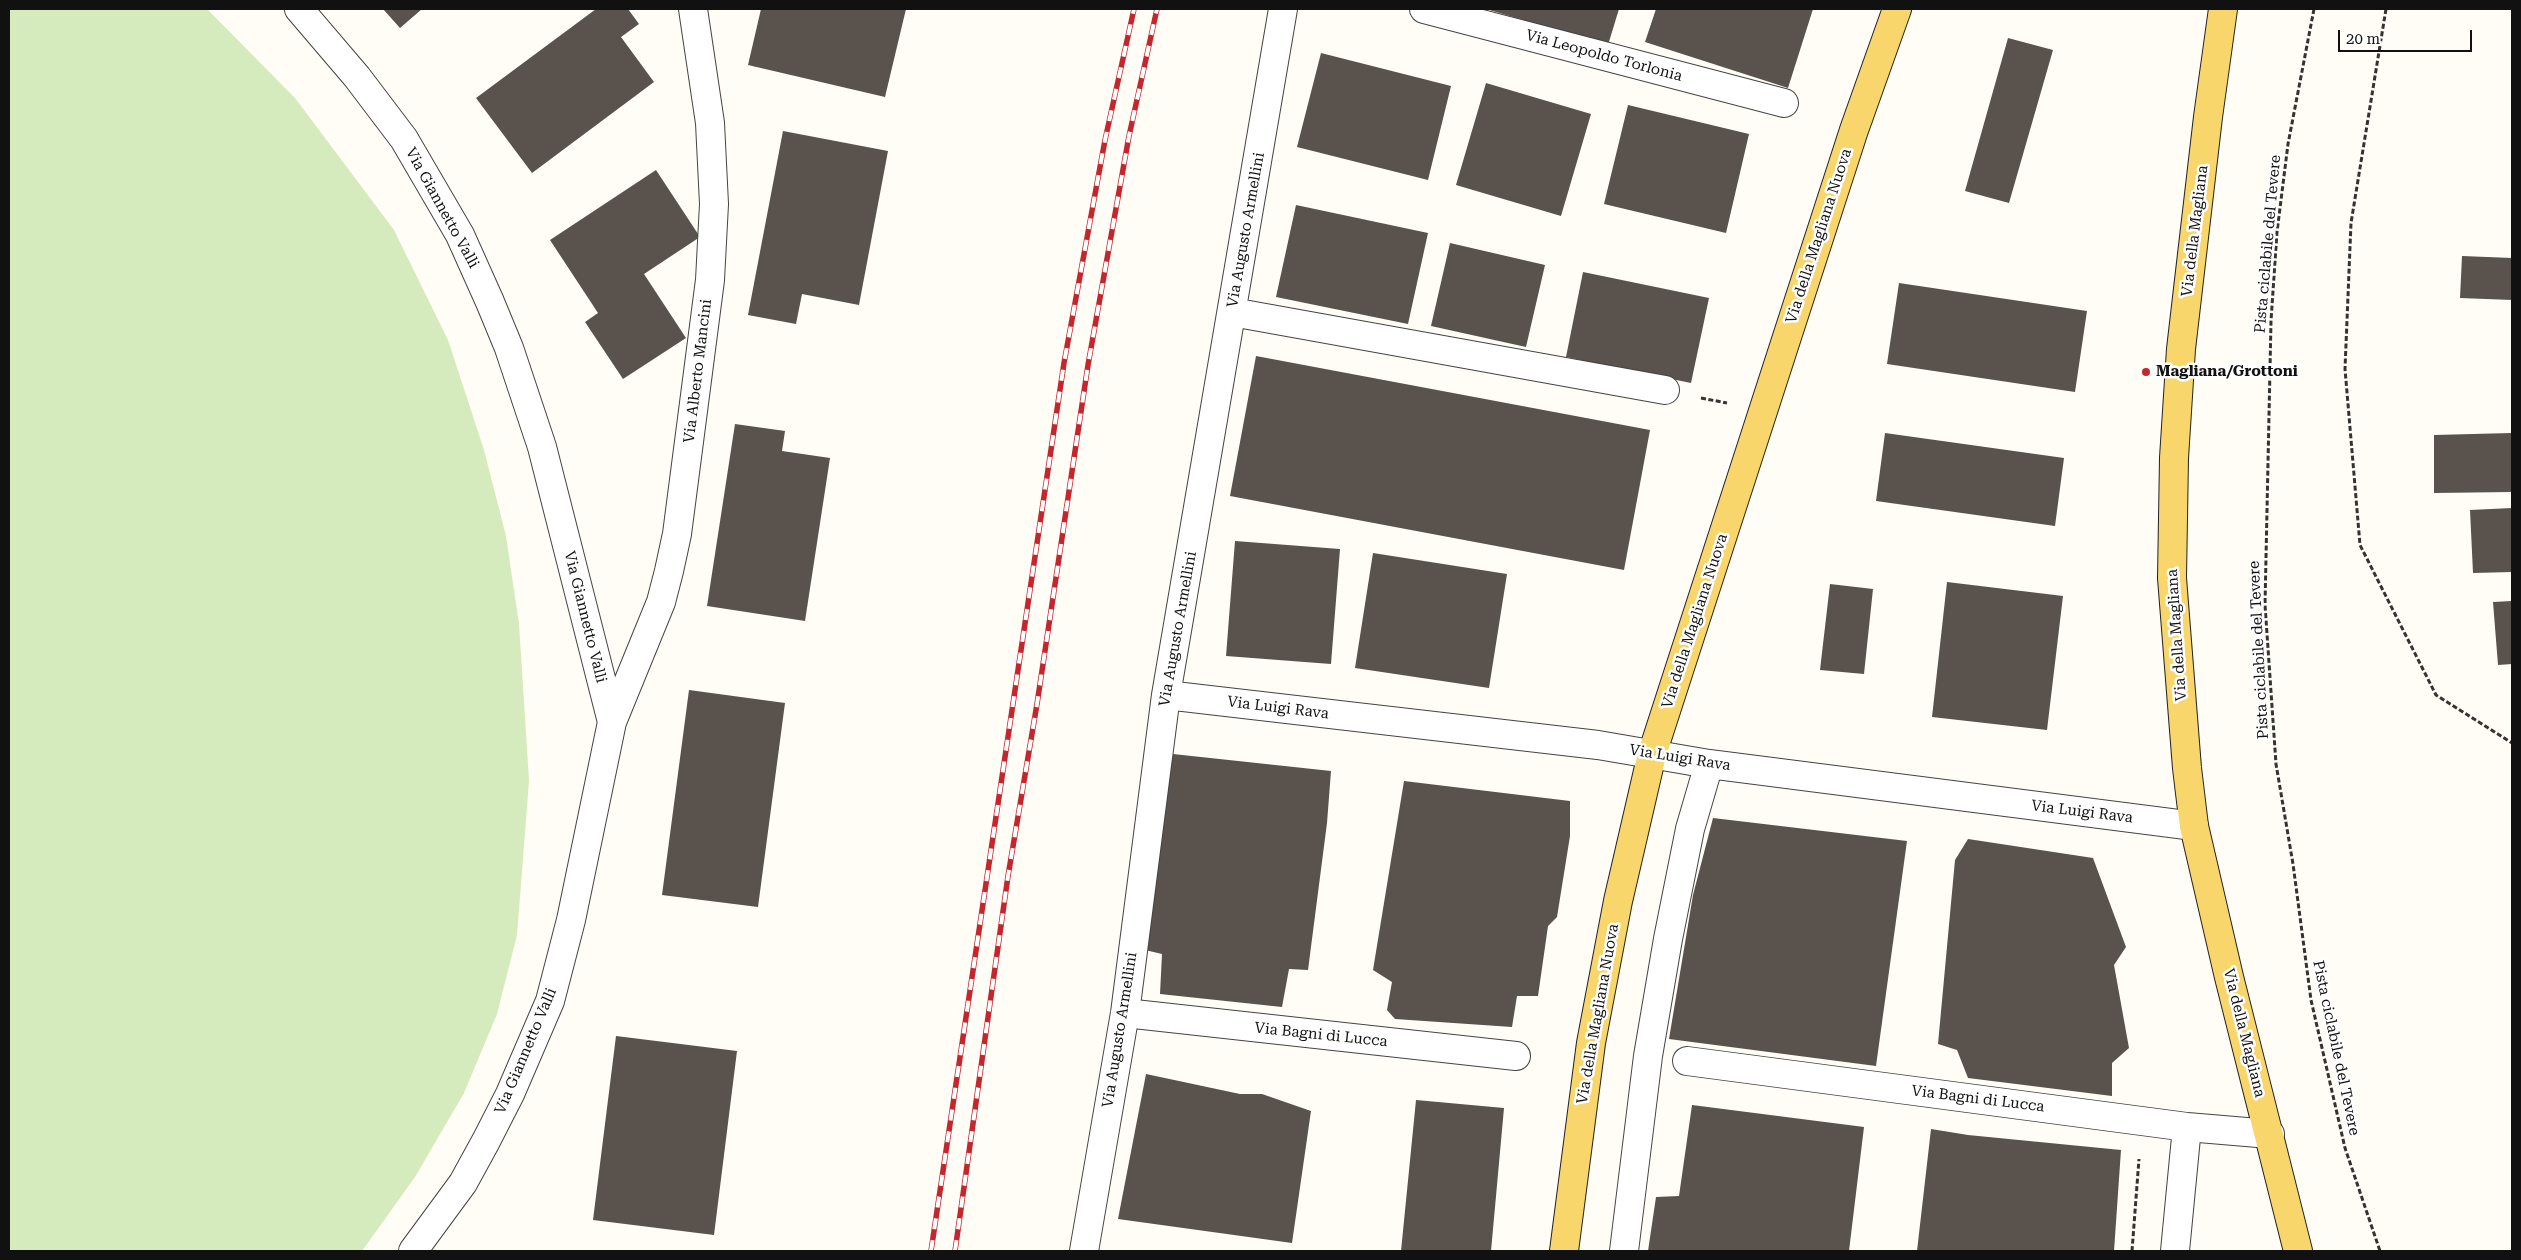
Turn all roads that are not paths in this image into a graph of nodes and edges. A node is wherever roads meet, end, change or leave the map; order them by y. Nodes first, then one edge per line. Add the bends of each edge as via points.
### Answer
1 (299, 9) edge
2 (693, 9) edge
3 (1283, 9) edge
4 (1424, 9) edge
5 (1897, 9) edge
6 (2223, 9) edge
7 (1784, 103) dead end
8 (1232, 312) junction
9 (1665, 390) dead end
10 (1166, 695) junction
11 (612, 722) junction
12 (1652, 754) junction
13 (1709, 764) junction
14 (2194, 826) junction
15 (1125, 1013) junction
16 (1516, 1056) dead end
17 (1687, 1061) dead end
18 (2187, 1127) junction
19 (2270, 1134) junction
20 (413, 1251) edge
21 (1084, 1251) edge
22 (1564, 1251) edge
23 (1624, 1251) edge
24 (2175, 1251) edge
25 (2298, 1251) edge

1 - 11 street, Via Giannetto Valli via 404,139 460,235 490,302 542,447
2 - 11 street, Via Alberto Mancini via 710,123 714,204 710,280 677,534 669,571 661,602
3 - 8 street, Via Augusto Armellini
4 - 7 street, Via Leopoldo Torlonia
5 - 12 main road, Via della Magliana Nuova via 1850,139
6 - 14 main road, Via della Magliana via 2181,349 2174,458 2172,578
8 - 9 street
8 - 10 street, Via Augusto Armellini
10 - 12 street, Via Luigi Rava via 1578,742
10 - 15 street, Via Augusto Armellini
11 - 20 street, Via Giannetto Valli via 573,910 550,1001 486,1141 462,1182
12 - 13 street, Via Luigi Rava
12 - 22 main road, Via della Magliana Nuova via 1618,901 1591,1043
13 - 14 street, Via Luigi Rava
13 - 23 street via 1694,814 1668,939 1648,1056
14 - 19 main road, Via della Magliana
15 - 16 street, Via Bagni di Lucca
15 - 21 street, Via Augusto Armellini
17 - 18 street, Via Bagni di Lucca
18 - 19 street, Via Bagni di Lucca
18 - 24 street
19 - 25 main road, Via della Magliana

